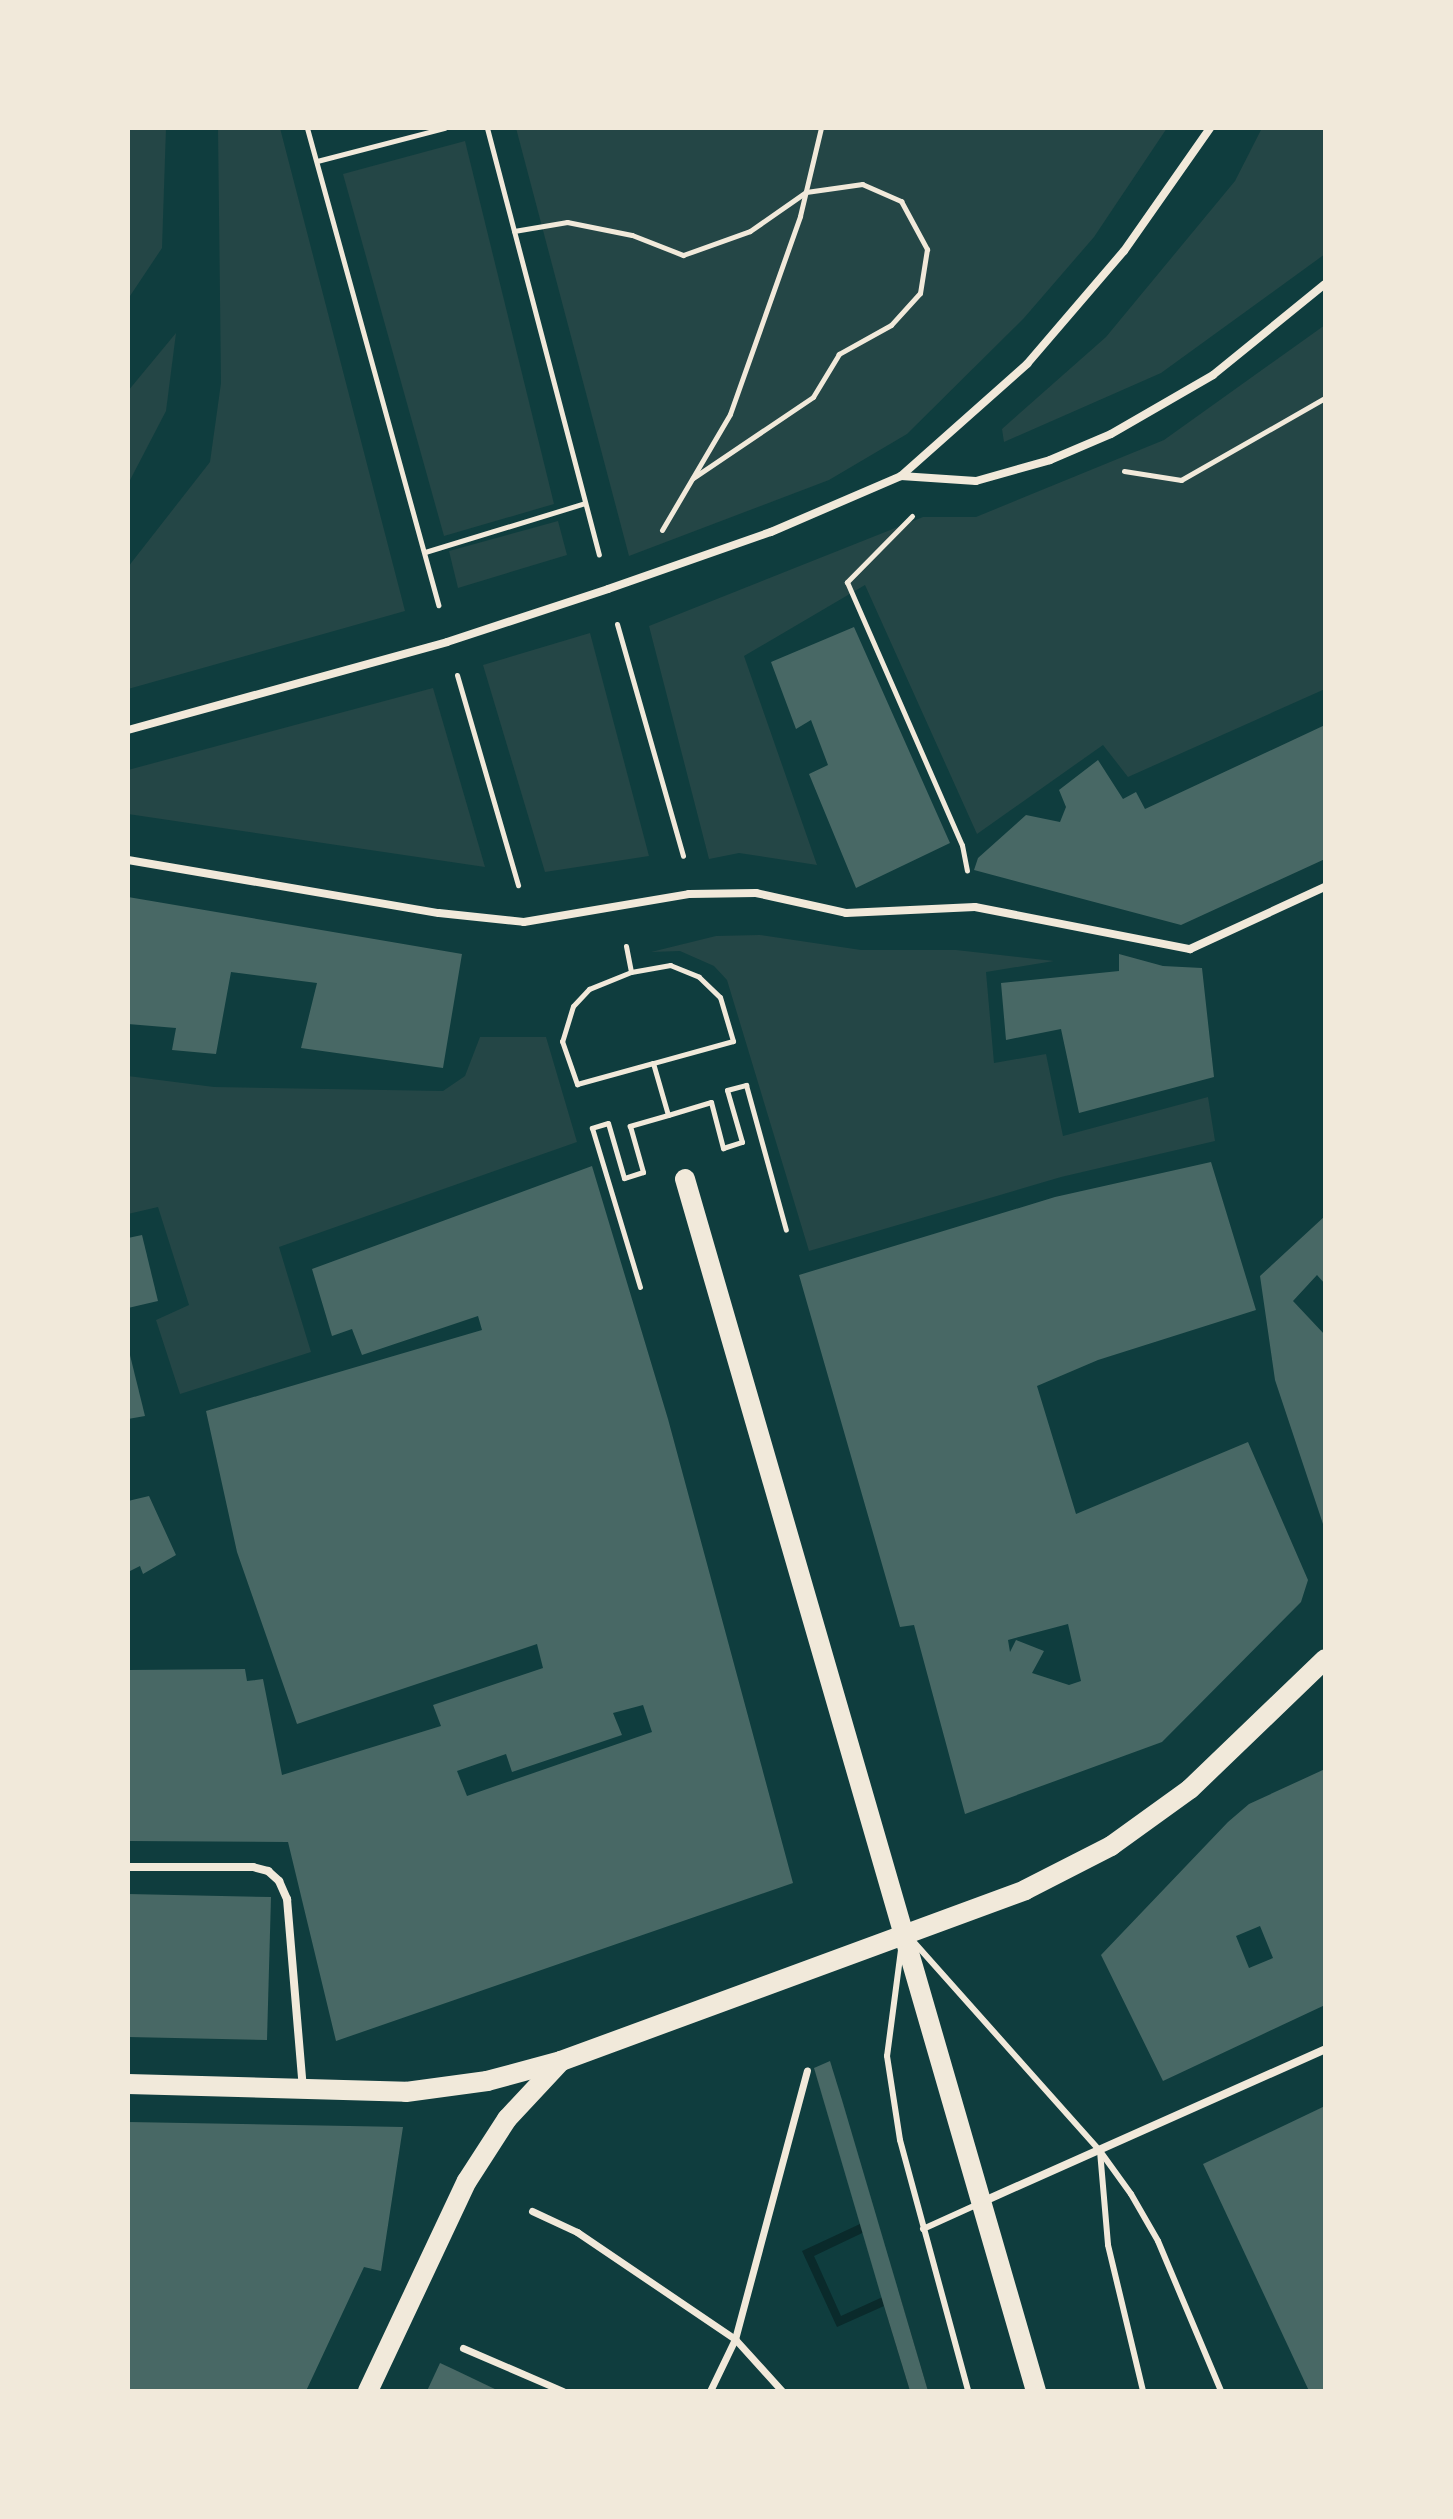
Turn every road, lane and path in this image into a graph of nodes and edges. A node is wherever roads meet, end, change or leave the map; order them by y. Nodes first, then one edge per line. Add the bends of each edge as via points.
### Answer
1 (307, 128) edge
2 (445, 128) edge
3 (487, 128) edge
4 (821, 128) edge
5 (1210, 128) edge
6 (317, 161) junction
7 (806, 192) junction
8 (514, 231) junction
9 (1325, 284) edge
10 (1325, 398) edge
11 (1112, 470) dead end
12 (901, 476) junction
13 (693, 478) junction
14 (585, 503) junction
15 (919, 508) dead end
16 (654, 544) dead end
17 (425, 552) junction
18 (603, 571) dead end
19 (441, 618) dead end
20 (616, 618) dead end
21 (454, 665) dead end
22 (128, 730) edge
23 (128, 860) edge
24 (687, 869) dead end
25 (969, 880) dead end
26 (1325, 887) edge
27 (521, 893) dead end
28 (626, 946) dead end
29 (631, 972) junction
30 (653, 1063) junction
31 (668, 1115) junction
32 (685, 1179) dead end
33 (786, 1230) dead end
34 (640, 1287) dead end
35 (1325, 1659) edge
36 (128, 1867) edge
37 (904, 1931) junction
38 (1325, 2049) edge
39 (561, 2061) junction
40 (807, 2071) dead end
41 (128, 2084) edge
42 (303, 2089) junction
43 (1100, 2151) junction
44 (982, 2202) junction
45 (532, 2211) dead end
46 (923, 2229) junction
47 (735, 2339) junction
48 (463, 2348) dead end
49 (368, 2391) edge
50 (563, 2391) edge
51 (710, 2391) edge
52 (782, 2391) edge
53 (968, 2391) edge
54 (1036, 2391) edge
55 (1143, 2391) edge
56 (1221, 2391) edge

1 - 6 path
2 - 6 path
3 - 8 path
4 - 7 path
5 - 12 street via 1124,251 1027,364
6 - 17 path
7 - 8 path via 750,231 683,255 632,235 567,222
7 - 13 path via 730,414
7 - 13 path via 862,184 901,201 927,249 920,293 891,325 839,354 813,397
8 - 14 path
9 - 12 street via 1213,375 1111,434 1050,460 976,481
10 - 11 path via 1181,480
12 - 22 street via 771,532 447,642
13 - 16 path
14 - 17 path
14 - 18 path
15 - 25 path via 847,582 962,845
17 - 19 path
20 - 24 path
21 - 27 path
23 - 26 street via 439,913 524,922 689,894 756,893 846,913 975,907 1190,949
28 - 29 path
29 - 30 path via 670,965 699,977 720,997 733,1041
29 - 30 path via 589,989 573,1006 562,1041 577,1084
30 - 31 path
31 - 33 path via 711,1102 723,1148 742,1142 727,1090 746,1085
31 - 34 path via 630,1126 643,1172 624,1178 608,1123 592,1128
32 - 37 main road
35 - 37 main road via 1190,1789 1111,1846 1025,1890
36 - 42 street via 253,1867 279,1881 287,1899
37 - 39 main road
37 - 43 lane
37 - 44 main road
37 - 46 lane via 887,2056 900,2140
38 - 43 street
39 - 42 main road via 487,2081 406,2092
39 - 49 main road via 507,2119 467,2181
40 - 47 street
41 - 42 main road
43 - 44 street
43 - 55 lane via 1108,2245
43 - 56 lane via 1158,2241
44 - 46 lane
44 - 54 main road
45 - 47 street via 577,2232
46 - 53 lane
47 - 51 street
47 - 52 street
48 - 50 street

